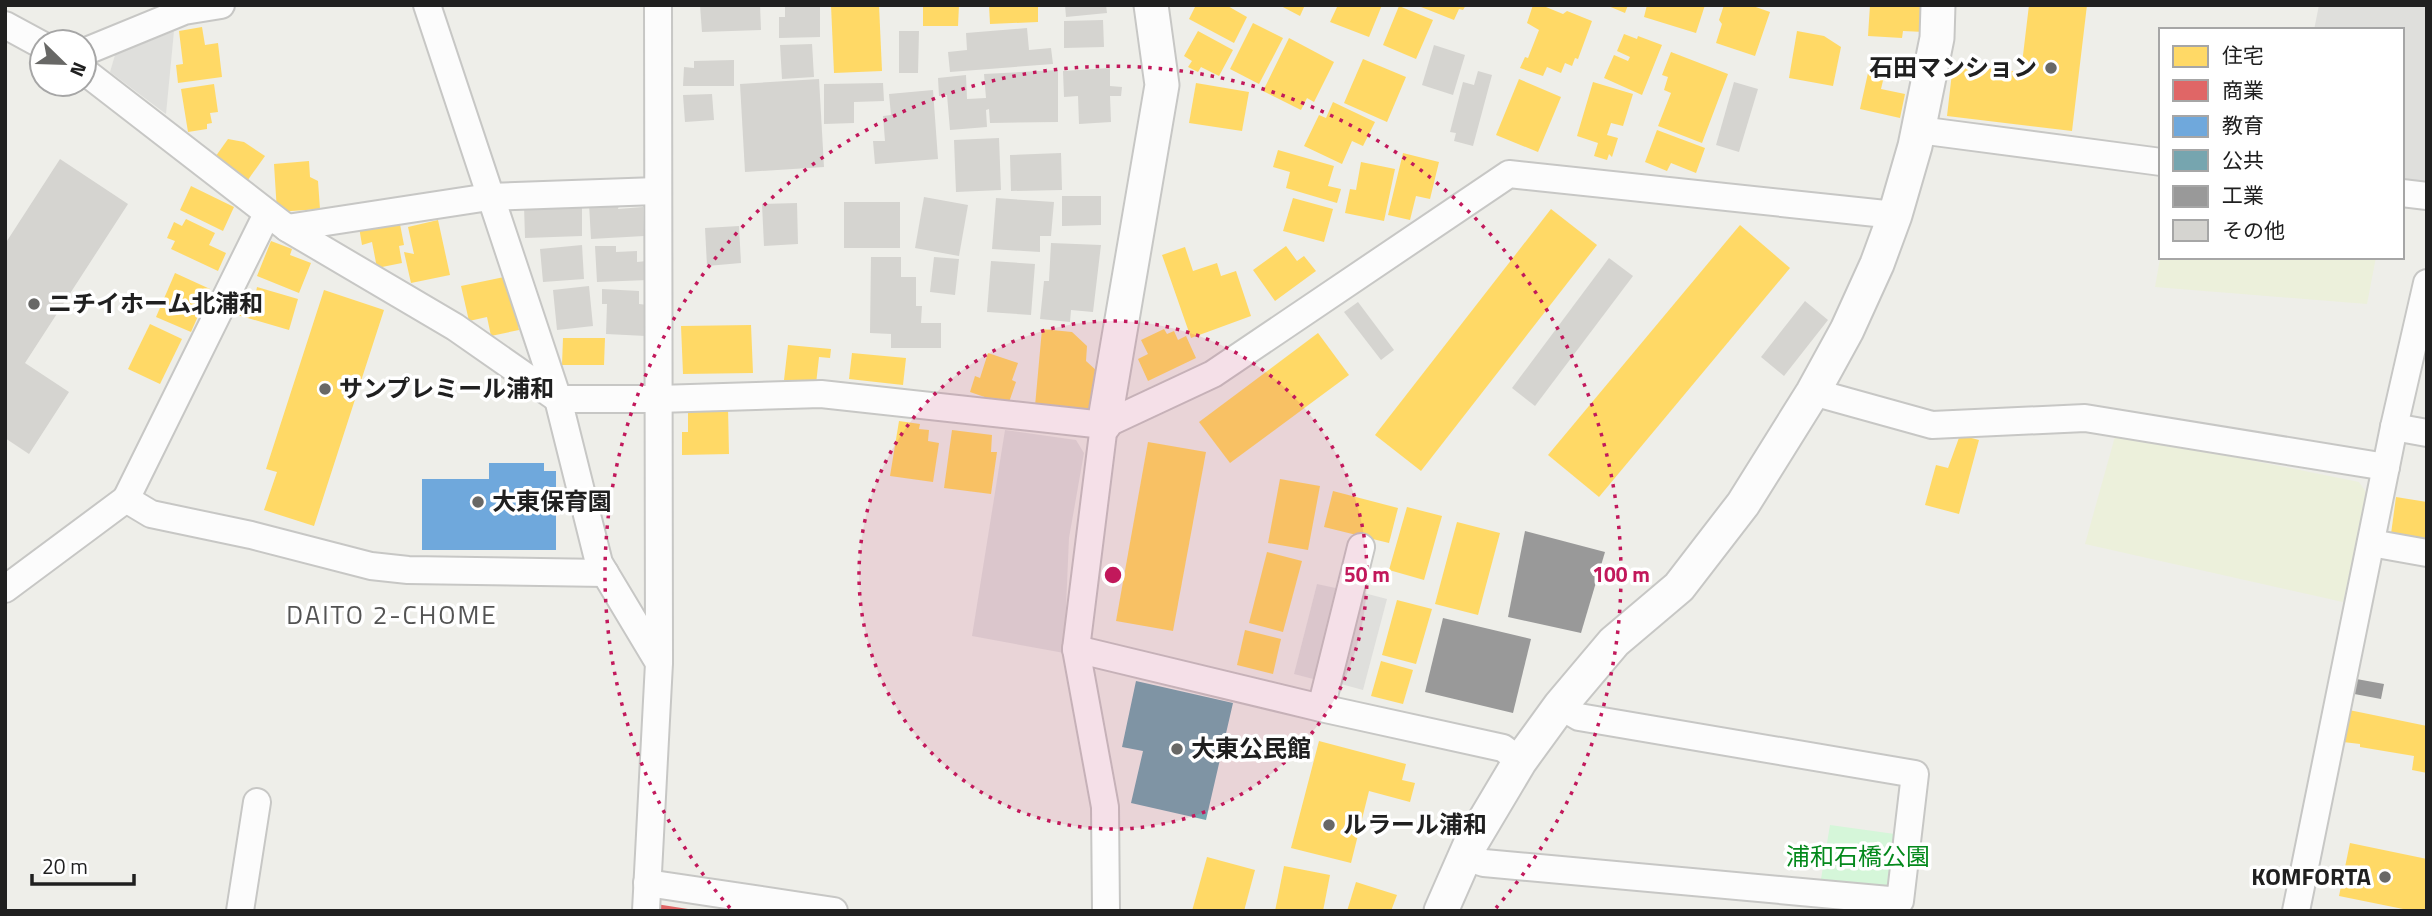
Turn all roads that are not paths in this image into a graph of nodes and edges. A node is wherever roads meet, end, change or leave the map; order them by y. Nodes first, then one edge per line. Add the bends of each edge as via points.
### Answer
1 (221, 5) edge
2 (427, 5) edge
3 (657, 5) edge
4 (1151, 5) edge
5 (1938, 5) edge
6 (5, 25) edge
7 (28, 37) edge
8 (98, 46) edge
9 (98, 82) edge
10 (1919, 130) junction
11 (2159, 162) edge
12 (657, 191) junction
13 (2404, 193) edge
14 (2427, 196) edge
15 (489, 197) junction
16 (1895, 215) junction
17 (277, 221) junction
18 (2427, 282) edge
19 (1813, 392) junction
20 (558, 398) junction
21 (658, 399) junction
22 (1104, 425) junction
23 (2394, 427) junction
24 (2427, 433) edge
25 (2386, 467) junction
26 (126, 499) junction
27 (2371, 543) junction
28 (1361, 547) dead end
29 (2427, 553) edge
30 (605, 573) junction
31 (6, 587) edge
32 (1076, 649) junction
33 (659, 663) junction
34 (1560, 706) junction
35 (1321, 708) junction
36 (1520, 761) junction
37 (257, 802) dead end
38 (1465, 857) junction
39 (647, 883) junction
40 (240, 911) edge
41 (646, 911) edge
42 (834, 911) edge
43 (1106, 911) edge
44 (1441, 911) edge
45 (2296, 911) edge

1 - 8 street via 184,11
2 - 15 street
3 - 12 street
4 - 22 street via 1162,85
5 - 10 street via 1937,38
6 - 7 street
9 - 17 street
10 - 11 street
10 - 16 street
12 - 15 street
12 - 21 street
13 - 14 street
15 - 17 street
15 - 20 street
16 - 19 street via 1847,330
16 - 22 street via 1509,174 1213,374
17 - 20 street via 455,327
17 - 26 street
18 - 23 street
19 - 25 street via 1932,425 2085,418
19 - 34 street via 1743,504 1679,586 1615,642
20 - 21 street
20 - 30 street
21 - 22 street via 821,394
21 - 33 street
22 - 32 street
23 - 24 street
23 - 25 street
25 - 27 street
26 - 30 street via 151,514 372,566
26 - 31 street
27 - 29 street
27 - 45 street
28 - 35 street
30 - 33 street
32 - 35 street
32 - 43 street via 1105,807
33 - 39 street
34 - 36 street
34 - 38 street via 1578,717 1915,774 1900,901 1485,863
35 - 36 street via 1503,748
36 - 38 street
37 - 40 street
38 - 44 street
39 - 41 street
39 - 42 street

